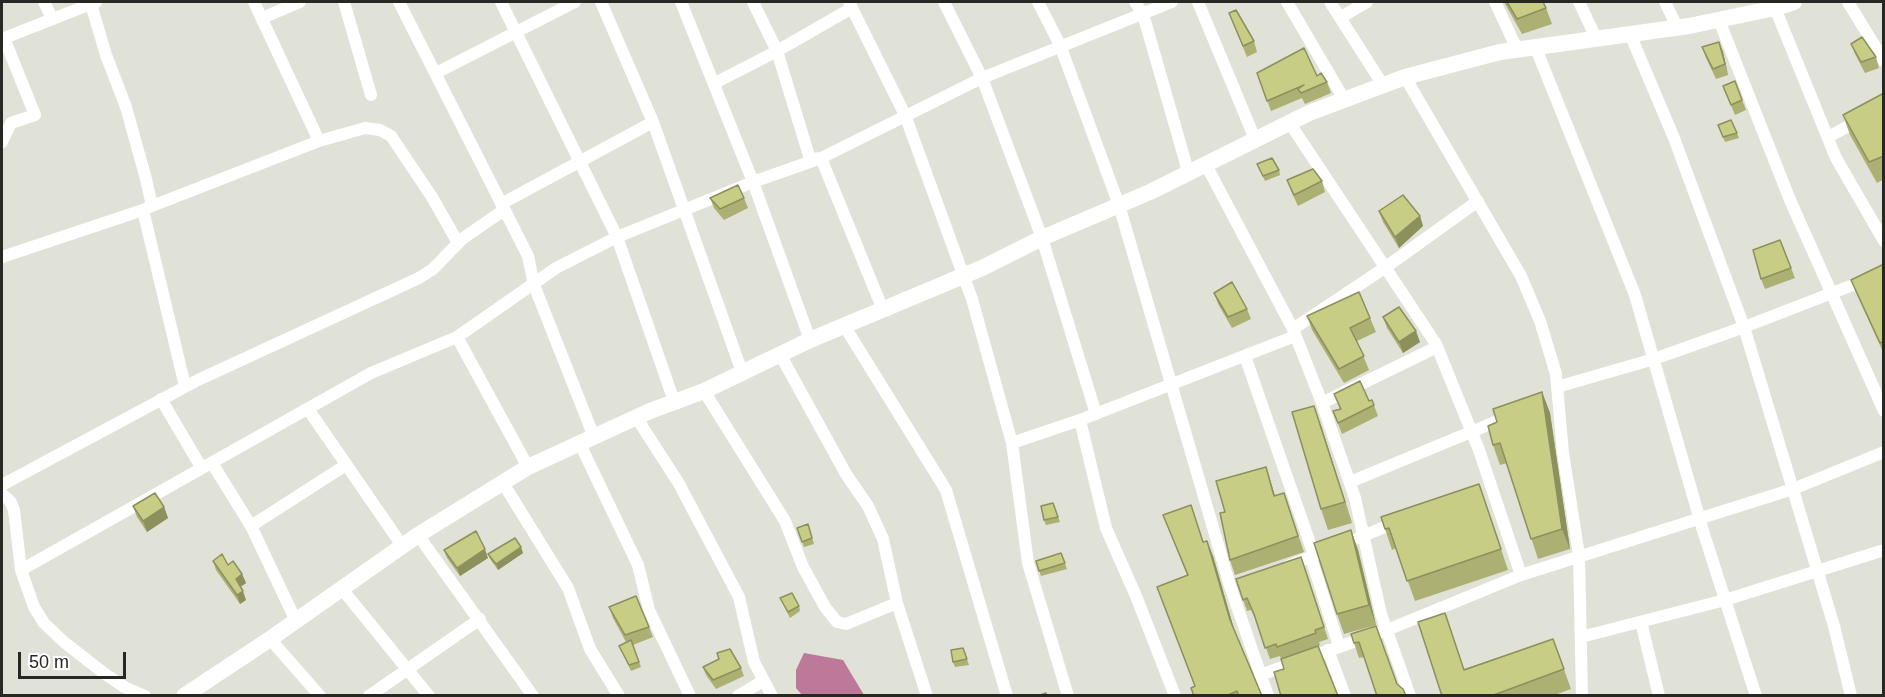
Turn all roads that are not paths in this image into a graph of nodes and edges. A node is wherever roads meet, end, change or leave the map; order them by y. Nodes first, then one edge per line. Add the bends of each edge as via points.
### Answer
1 (44, 2) edge
2 (254, 2) edge
3 (300, 2) edge
4 (344, 2) edge
5 (399, 2) edge
6 (501, 2) edge
7 (575, 2) edge
8 (601, 2) edge
9 (681, 2) edge
10 (753, 2) edge
11 (944, 2) edge
12 (1038, 2) edge
13 (1136, 2) edge
14 (1172, 2) edge
15 (1198, 2) edge
16 (1287, 2) edge
17 (1330, 2) edge
18 (1367, 2) edge
19 (1495, 2) edge
20 (1579, 2) edge
21 (1665, 2) edge
22 (1794, 2) edge
23 (1848, 2) edge
24 (94, 3) edge
25 (850, 5) edge
26 (1765, 7) edge
27 (1143, 14) junction
28 (1341, 17) junction
29 (52, 18) junction
30 (262, 18) junction
31 (1719, 20) junction
32 (1677, 27) junction
33 (516, 32) junction
34 (1630, 34) junction
35 (3, 38) edge
36 (1596, 38) junction
37 (1060, 45) junction
38 (1535, 46) junction
39 (1517, 50) junction
40 (777, 51) junction
41 (1884, 61) edge
42 (436, 73) junction
43 (1405, 77) junction
44 (982, 78) junction
45 (715, 83) junction
46 (1383, 85) junction
47 (371, 95) dead end
48 (1344, 99) junction
49 (1884, 106) edge
50 (905, 115) junction
51 (653, 122) junction
52 (1289, 122) junction
53 (1828, 137) junction
54 (1254, 139) junction
55 (320, 141) junction
56 (2, 142) edge
57 (821, 158) junction
58 (579, 162) junction
59 (1204, 163) junction
60 (1188, 171) junction
61 (753, 182) junction
62 (1478, 201) junction
63 (1119, 205) junction
64 (503, 207) junction
65 (148, 208) junction
66 (683, 211) junction
67 (617, 237) junction
68 (1042, 238) junction
69 (1884, 241) edge
70 (458, 243) junction
71 (2, 257) edge
72 (1386, 267) junction
73 (1884, 273) edge
74 (964, 276) junction
75 (534, 285) junction
76 (1833, 293) junction
77 (884, 310) junction
78 (844, 327) junction
79 (1744, 327) junction
80 (1294, 332) junction
81 (457, 337) junction
82 (810, 340) junction
83 (1437, 347) junction
84 (781, 356) junction
85 (1245, 356) junction
86 (1654, 359) junction
87 (742, 372) junction
88 (1171, 383) junction
89 (185, 386) junction
90 (704, 390) junction
91 (1554, 395) junction
92 (161, 399) junction
93 (674, 401) junction
94 (1322, 402) junction
95 (308, 409) junction
96 (1526, 410) edge
97 (1884, 411) edge
98 (1096, 414) junction
99 (636, 417) junction
100 (1080, 420) junction
101 (1472, 431) junction
102 (587, 440) junction
103 (1012, 444) junction
104 (1884, 452) edge
105 (206, 465) junction
106 (346, 465) junction
107 (528, 467) junction
108 (1350, 482) junction
109 (503, 483) junction
110 (2, 485) edge
111 (1792, 489) junction
112 (2, 494) edge
113 (1406, 519) edge
114 (1700, 519) junction
115 (251, 526) junction
116 (418, 535) junction
117 (1363, 536) junction
118 (403, 547) junction
119 (1884, 550) edge
120 (1579, 555) junction
121 (1312, 556) junction
122 (21, 570) junction
123 (1271, 572) edge
124 (1818, 573) junction
125 (1521, 575) junction
126 (342, 589) junction
127 (1725, 600) junction
128 (897, 603) junction
129 (480, 619) junction
130 (296, 621) junction
131 (1641, 622) junction
132 (1387, 630) junction
133 (1581, 637) junction
134 (270, 639) junction
135 (1334, 648) junction
136 (408, 669) junction
137 (1260, 675) junction
138 (763, 681) junction
139 (531, 695) edge
140 (146, 696) edge
141 (184, 696) edge
142 (320, 696) edge
143 (369, 696) edge
144 (429, 696) edge
145 (619, 696) edge
146 (690, 696) edge
147 (738, 696) edge
148 (772, 696) edge
149 (927, 696) edge
150 (1007, 696) edge
151 (1068, 696) edge
152 (1175, 696) edge
153 (1268, 696) edge
154 (1345, 696) edge
155 (1410, 696) edge
156 (1582, 696) edge
157 (1659, 696) edge
158 (1756, 696) edge
159 (1851, 696) edge

1 - 29 street
2 - 30 street
3 - 30 street
4 - 47 street
5 - 42 street
6 - 33 street
7 - 33 street
8 - 51 street
9 - 45 street
10 - 40 street
11 - 44 street
12 - 37 street
13 - 27 street
14 - 27 street
15 - 54 street
16 - 48 street
17 - 28 street
18 - 28 street
19 - 39 street
20 - 36 street
21 - 32 street
22 - 26 street
23 - 41 street
24 - 29 street
24 - 65 street via 106,55 126,106
25 - 40 street
25 - 50 street
26 - 31 street
26 - 53 street
27 - 37 street
27 - 60 street
28 - 46 street
29 - 35 street
30 - 55 street
31 - 32 street
31 - 76 street via 1790,200
32 - 34 street
33 - 42 street
33 - 58 street
34 - 36 street
34 - 79 street via 1674,138
35 - 56 street via 34,115 11,123
36 - 38 street
37 - 44 street
37 - 63 street
38 - 39 street
38 - 86 street via 1635,295
39 - 43 street
40 - 45 street
40 - 57 street via 810,159
42 - 64 street
43 - 46 street
43 - 62 street
44 - 50 street
44 - 68 street
45 - 61 street
46 - 48 street
48 - 52 street
49 - 53 street
50 - 57 street
50 - 74 street
51 - 58 street
51 - 66 street
52 - 54 street
52 - 72 street
53 - 69 street via 1854,193
54 - 59 street
55 - 65 street
55 - 70 street via 365,128 391,136
57 - 61 street
57 - 77 street
58 - 64 street
58 - 67 street
59 - 60 street
59 - 80 street
60 - 63 street
61 - 66 street
61 - 82 street
62 - 72 street
62 - 91 street via 1521,276 1536,312 1556,374
63 - 68 street
63 - 88 street
64 - 70 street
64 - 75 street via 528,256
65 - 71 street
65 - 89 street
66 - 67 street
66 - 87 street
67 - 75 street via 556,268
67 - 93 street
68 - 74 street
68 - 98 street
70 - 89 street via 419,278
72 - 80 street
72 - 83 street
73 - 76 street
74 - 77 street
74 - 103 street
75 - 81 street
75 - 102 street
76 - 79 street
76 - 97 street
77 - 78 street
78 - 82 street
78 - 150 street via 946,490
79 - 86 street
79 - 111 street
80 - 85 street
80 - 94 street
81 - 95 street via 380,369
81 - 107 street
82 - 84 street
83 - 94 street
83 - 101 street
84 - 87 street
84 - 128 street via 868,506 883,539
85 - 88 street
85 - 121 street
86 - 91 street
86 - 114 street
87 - 90 street
88 - 98 street
88 - 137 street
89 - 92 street
90 - 93 street
90 - 128 street via 785,521 803,567 837,622 846,624
91 - 120 street
92 - 105 street
92 - 110 street
93 - 99 street
94 - 108 street
95 - 105 street
95 - 106 street
96 - 101 street
98 - 100 street
99 - 102 street
99 - 138 street via 678,482 739,597 754,662
100 - 103 street
100 - 152 street via 1106,528
101 - 108 street
101 - 125 street via 1486,488
102 - 107 street
102 - 146 street via 638,564 649,610
103 - 151 street via 1028,563
104 - 111 street
105 - 115 street
105 - 122 street
106 - 115 street
106 - 118 street
107 - 109 street
108 - 117 street
109 - 116 street
109 - 145 street via 568,588 590,649
111 - 114 street
111 - 124 street
112 - 122 street via 14,510
113 - 117 street
114 - 120 street
114 - 127 street
115 - 130 street
116 - 118 street
116 - 129 street
117 - 121 street
117 - 132 street
118 - 126 street
119 - 124 street
120 - 125 street
120 - 133 street
121 - 123 street
121 - 135 street
122 - 140 street via 34,607 44,622 105,674
124 - 127 street
124 - 159 street
125 - 132 street
126 - 130 street
126 - 136 street
127 - 131 street
127 - 158 street
128 - 149 street
129 - 136 street
129 - 139 street
130 - 134 street
131 - 133 street
131 - 157 street
132 - 135 street
132 - 155 street
133 - 156 street
134 - 141 street
134 - 142 street
135 - 137 street
135 - 154 street
136 - 143 street
136 - 144 street
137 - 153 street
138 - 147 street
138 - 148 street

